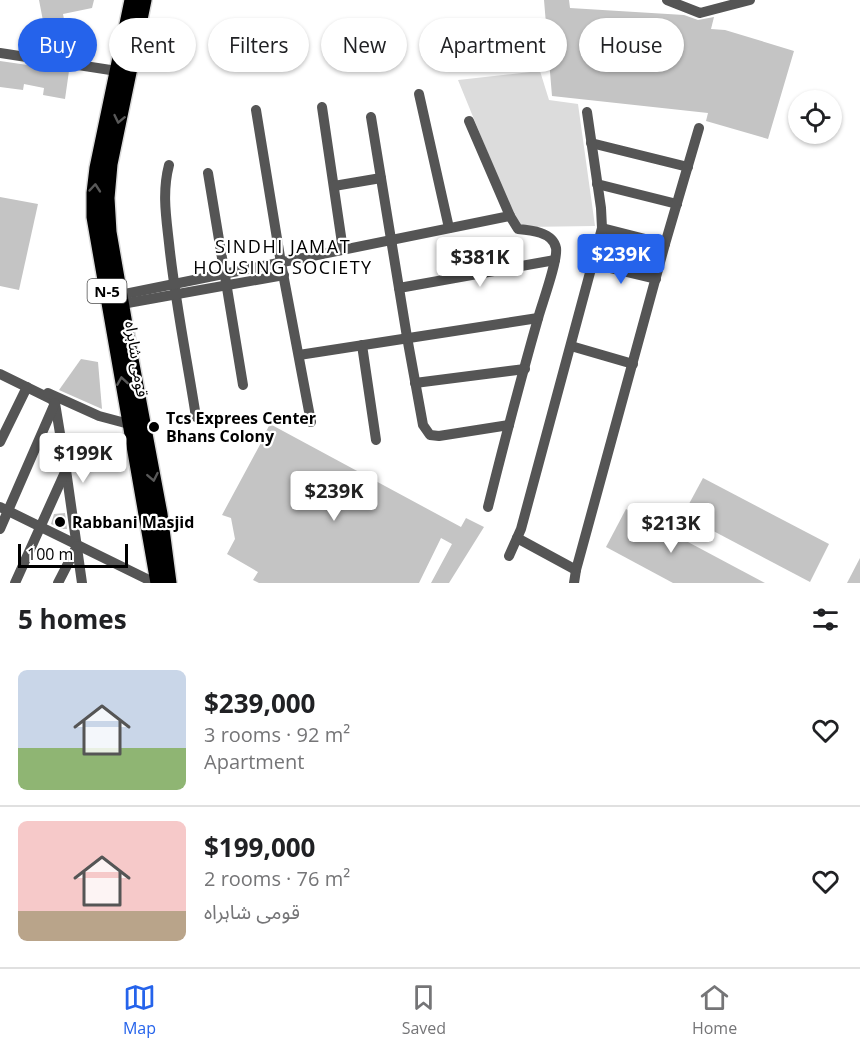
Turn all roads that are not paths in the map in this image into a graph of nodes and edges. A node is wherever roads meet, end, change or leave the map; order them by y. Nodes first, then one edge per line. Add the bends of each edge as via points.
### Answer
1 (132, 0) edge
2 (144, 0) edge
3 (667, 0) edge
4 (750, 0) edge
5 (128, 18) edge
6 (0, 53) edge
7 (109, 70) edge
8 (117, 72) edge
9 (419, 94) dead end
10 (322, 107) dead end
11 (256, 110) dead end
12 (587, 112) dead end
13 (371, 117) dead end
14 (469, 120) dead end
15 (699, 128) dead end
16 (591, 143) junction
17 (168, 165) dead end
18 (688, 167) junction
19 (208, 173) dead end
20 (381, 178) junction
21 (597, 183) junction
22 (334, 186) junction
23 (677, 204) junction
24 (510, 216) junction
25 (449, 228) junction
26 (602, 228) junction
27 (391, 240) junction
28 (665, 244) junction
29 (343, 250) junction
30 (555, 260) junction
31 (281, 263) junction
32 (593, 264) junction
33 (284, 275) junction
34 (656, 279) junction
35 (225, 280) junction
36 (399, 288) junction
37 (175, 289) junction
38 (121, 299) junction
39 (538, 318) junction
40 (407, 338) junction
41 (362, 345) junction
42 (571, 346) junction
43 (299, 355) junction
44 (633, 364) junction
45 (0, 368) edge
46 (525, 369) junction
47 (0, 374) edge
48 (415, 383) junction
49 (243, 385) dead end
50 (27, 387) junction
51 (55, 403) junction
52 (196, 417) dead end
53 (312, 422) dead end
54 (129, 424) junction
55 (509, 425) junction
56 (376, 440) dead end
57 (0, 442) edge
58 (66, 470) junction
59 (488, 507) dead end
60 (4, 509) edge
61 (39, 528) junction
62 (0, 529) edge
63 (517, 538) junction
64 (77, 546) junction
65 (509, 556) dead end
66 (576, 570) junction
67 (15, 583) edge
68 (58, 583) edge
69 (82, 583) edge
70 (156, 583) edge
71 (169, 583) edge
72 (573, 583) edge

1 - 5 highway, قومی شاہراہ / N-5
2 -> 38 highway, قومی شاہراہ / N-5 via 106,198
3 - 4 street via 699,13
6 - 7 street
54 -> 8 highway, قومی شاہراہ / N-5 via 94,217 97,168
9 - 25 street
10 - 22 street
11 - 31 street
12 - 16 street
13 - 20 street
14 - 24 street
15 - 18 street
16 - 18 street
16 - 21 street
17 - 37 street via 165,206
18 - 23 street
19 - 35 street
20 - 22 street
20 - 27 street
21 - 23 street
21 - 26 street
22 - 29 street
23 - 28 street
24 - 25 street
24 - 30 street via 518,229 534,230 550,238 556,247
25 - 27 street
26 - 28 street
26 - 32 street
27 - 29 street
27 - 36 street
28 - 34 street
29 - 31 street
30 - 36 street
30 - 39 street
31 - 33 street
31 - 35 street
32 - 34 street
32 - 42 street
33 - 35 street
33 - 43 street
34 - 44 street
35 - 37 street
35 - 49 street
36 - 40 street
37 - 38 street
37 - 52 street
38 -> 71 highway, قومی شاہراہ / N-5
39 - 40 street
39 - 46 street
40 - 41 street
40 - 48 street
41 - 43 street
41 - 56 street
42 - 44 street
42 - 63 street
43 - 53 street
44 - 66 street
45 - 54 street via 64,401
46 - 48 street
46 - 55 street
47 - 50 street
48 - 55 street via 423,425 430,435
50 - 51 street
50 - 57 street
51 - 58 street
51 - 60 street
54 - 70 highway, قومی شاہراہ / N-5
55 - 59 street
58 - 61 street
58 - 64 street
60 - 61 street
60 - 62 street
61 - 64 street
61 - 67 street
63 - 65 street
63 - 66 street
64 - 68 street
64 - 69 street
64 - 70 street
66 - 72 street

